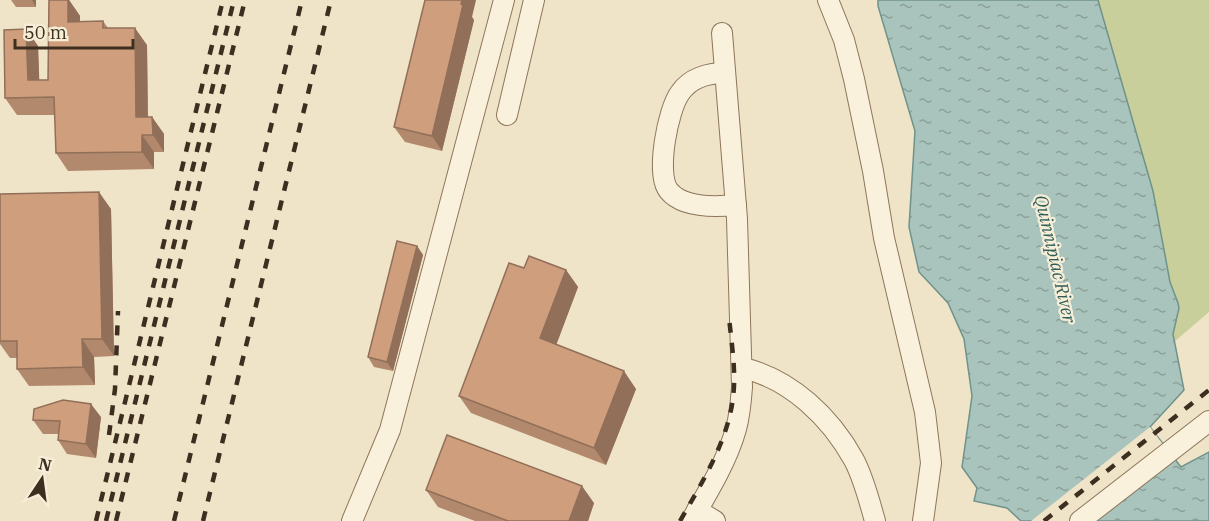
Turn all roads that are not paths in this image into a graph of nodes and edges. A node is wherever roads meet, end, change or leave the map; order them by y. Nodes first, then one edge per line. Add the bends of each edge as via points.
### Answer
1 (504, 0) edge
2 (534, 0) edge
3 (828, 0) edge
4 (722, 33) dead end
5 (725, 73) junction
6 (507, 115) dead end
7 (736, 205) junction
8 (743, 368) junction
9 (1209, 421) edge
10 (694, 516) edge
11 (352, 521) edge
12 (715, 521) edge
13 (875, 521) edge
14 (923, 521) edge
15 (1080, 521) edge

1 - 11 lane via 390,430
2 - 6 lane
3 - 14 lane via 852,71 884,237 925,412 931,463
4 - 5 lane
5 - 7 lane
5 - 7 lane via 699,77 681,92 674,104 664,148 663,181 676,197 687,201
7 - 8 lane
8 - 10 lane via 736,429
8 - 13 lane via 773,378 822,417 854,459
9 - 15 lane
10 - 12 lane

